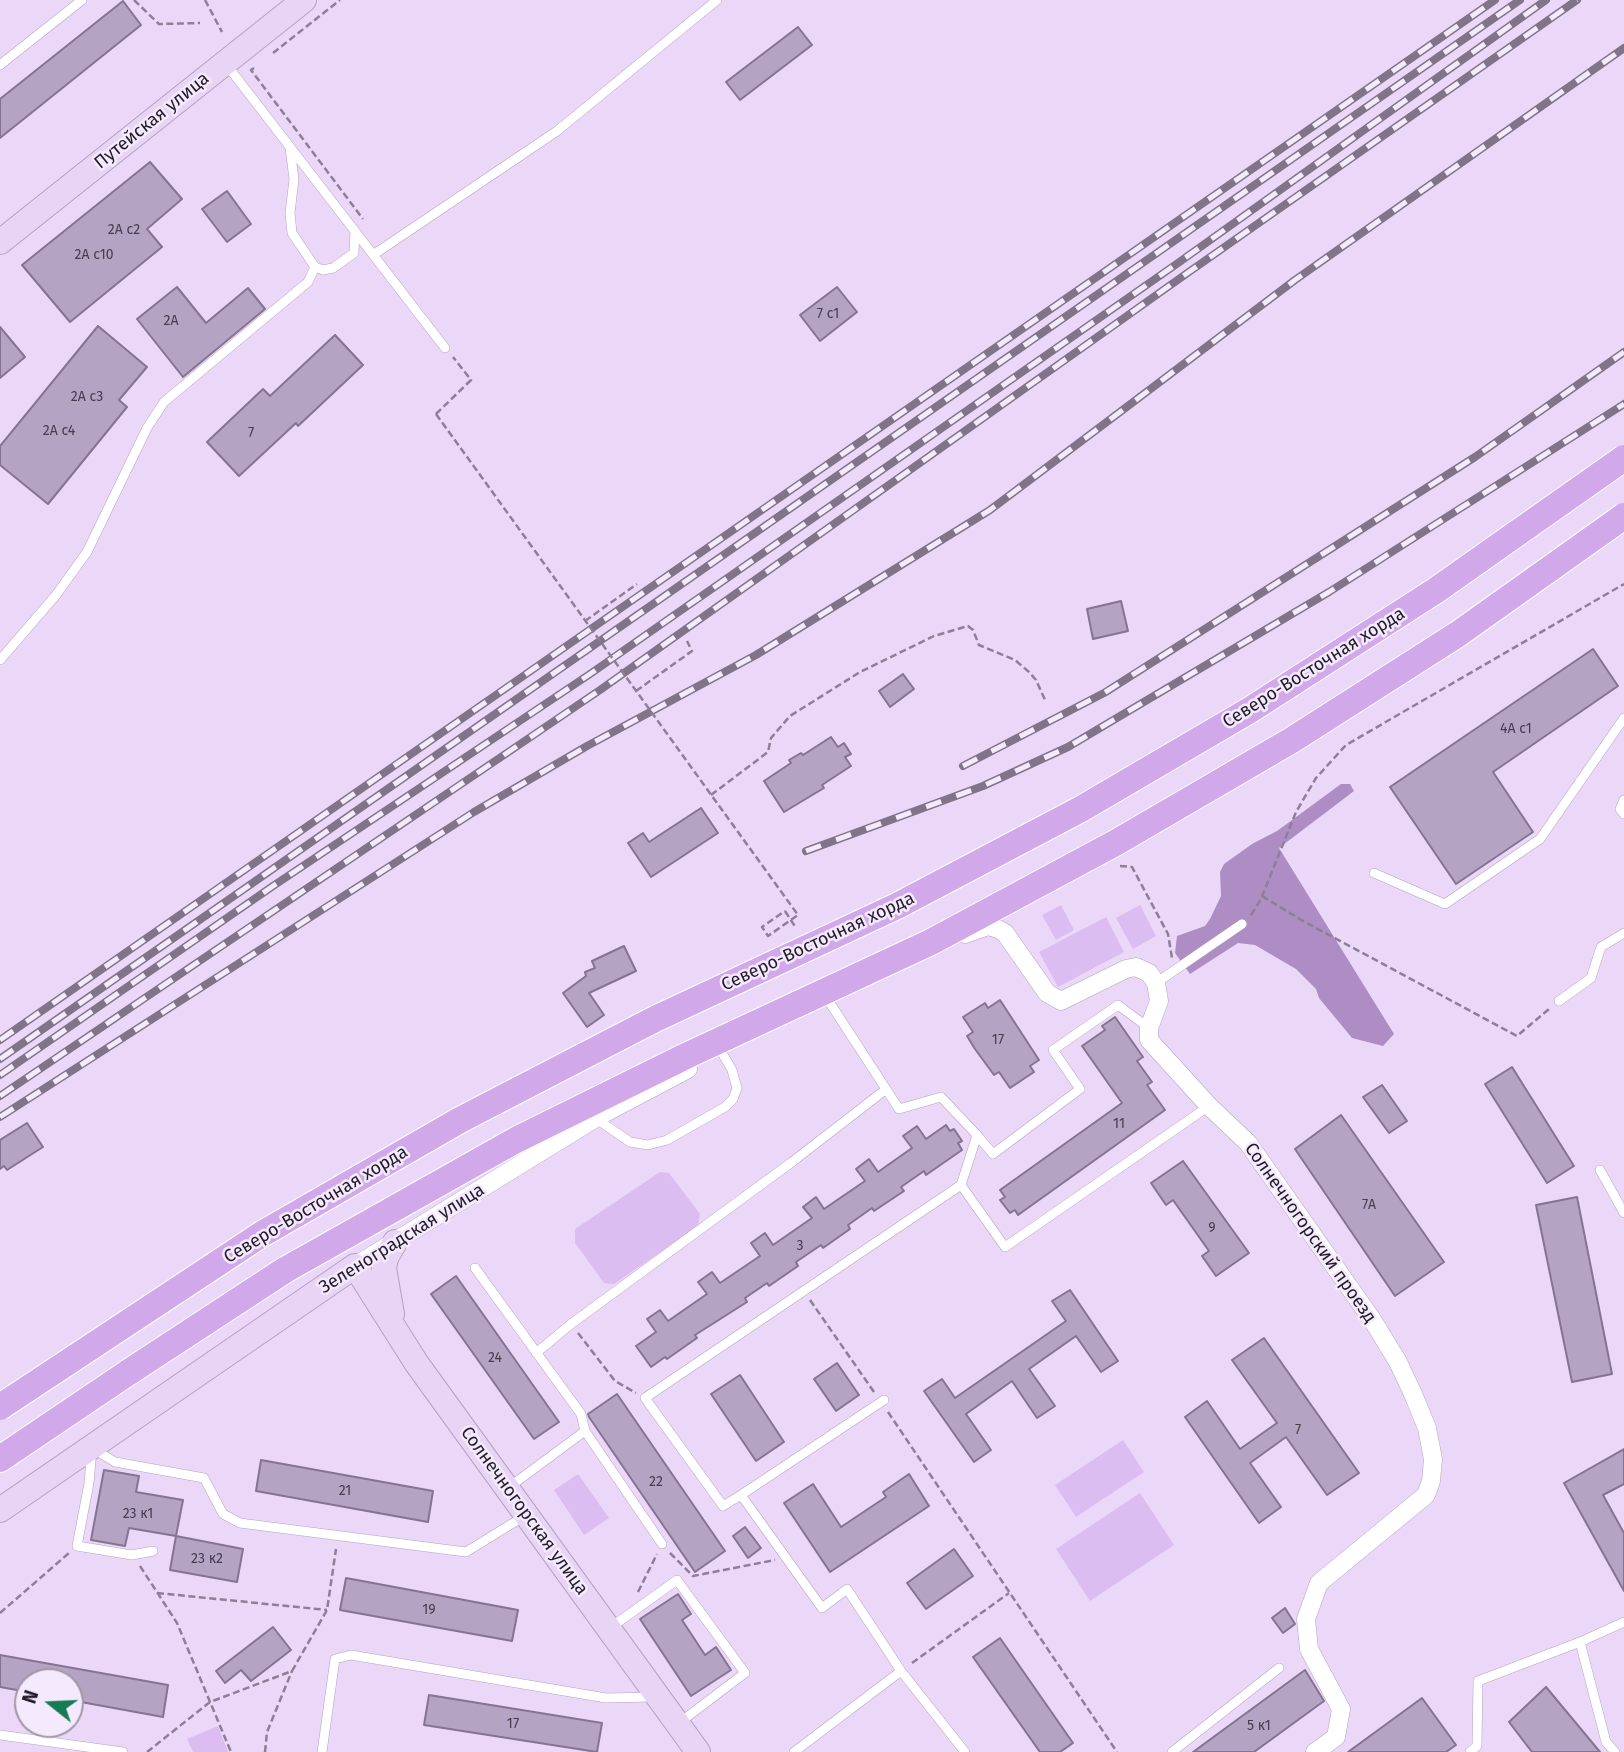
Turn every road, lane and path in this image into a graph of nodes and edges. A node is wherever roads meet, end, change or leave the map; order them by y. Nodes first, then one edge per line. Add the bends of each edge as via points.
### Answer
1 (82, 0) edge
2 (134, 0) edge
3 (205, 0) edge
4 (303, 0) edge
5 (340, 0) edge
6 (717, 0) edge
7 (200, 23) dead end
8 (222, 32) dead end
9 (271, 54) dead end
10 (225, 62) junction
11 (261, 62) dead end
12 (0, 65) edge
13 (289, 146) junction
14 (355, 231) junction
15 (0, 242) edge
16 (385, 248) junction
17 (373, 255) junction
18 (315, 267) junction
19 (445, 348) dead end
20 (452, 357) dead end
21 (1624, 458) edge
22 (1624, 516) edge
23 (637, 584) dead end
24 (1624, 584) edge
25 (586, 621) junction
26 (687, 641) dead end
27 (0, 660) edge
28 (636, 691) junction
29 (1046, 702) dead end
30 (1624, 718) edge
31 (711, 795) junction
32 (1624, 800) edge
33 (1624, 814) edge
34 (1374, 873) dead end
35 (1262, 896) junction
36 (785, 911) dead end
37 (1245, 921) joint
38 (1624, 933) edge
39 (1156, 983) junction
40 (826, 1001) junction
41 (1559, 1001) joint
42 (1150, 1028) junction
43 (721, 1051) junction
44 (886, 1090) junction
45 (1209, 1106) junction
46 (599, 1116) junction
47 (977, 1135) junction
48 (1600, 1170) dead end
49 (961, 1185) junction
50 (1624, 1213) edge
51 (395, 1242) junction
52 (355, 1266) junction
53 (475, 1268) dead end
54 (804, 1292) junction
55 (570, 1324) junction
56 (395, 1328) junction
57 (536, 1353) junction
58 (645, 1398) junction
59 (883, 1401) junction
60 (0, 1407) edge
61 (585, 1431) junction
62 (92, 1448) junction
63 (0, 1459) edge
64 (508, 1488) junction
65 (741, 1494) junction
66 (0, 1510) edge
67 (528, 1515) junction
68 (338, 1536) junction
69 (662, 1544) junction
70 (77, 1546) junction
71 (153, 1550) dead end
72 (132, 1555) junction
73 (786, 1558) junction
74 (1009, 1592) junction
75 (157, 1593) junction
76 (327, 1610) junction
77 (0, 1613) edge
78 (1624, 1622) edge
79 (617, 1623) junction
80 (1580, 1642) junction
81 (1279, 1668) dead end
82 (292, 1671) junction
83 (901, 1671) junction
84 (658, 1697) junction
85 (210, 1702) junction
86 (678, 1724) junction
87 (0, 1735) edge
88 (123, 1752) edge
89 (147, 1752) edge
90 (231, 1752) edge
91 (265, 1752) edge
92 (322, 1752) edge
93 (698, 1752) edge
94 (794, 1752) edge
95 (965, 1752) edge
96 (1116, 1752) edge
97 (1172, 1752) edge
98 (1315, 1752) edge
99 (1470, 1752) edge
100 (1615, 1752) edge

1 - 12 lane
2 - 7 path via 159,23
3 - 8 path
4 - 10 street, Путейская улица
5 - 9 path
6 - 16 lane via 557,131
10 - 13 lane
10 - 15 street, Путейская улица
11 - 16 path via 251,70
13 - 14 lane
13 - 18 lane via 294,179 292,233
14 - 17 lane
14 - 18 lane via 354,253 333,268
16 - 17 lane
17 - 19 lane
18 - 27 lane via 307,282 164,402 87,552
20 - 25 path, bridge via 471,380 436,414
21 - 60 main road, Северо-Восточная хорда, bridge via 1435,591 1227,723 1081,808 897,906 655,1019 460,1119 262,1234
22 - 63 main road, bridge via 1447,641 1292,740 1117,842 930,942 516,1140 285,1270
23 - 25 path
24 - 35 path via 1346,745 1316,778 1296,812
25 - 28 path, bridge
26 - 28 path via 692,651
28 - 31 path, bridge
29 - 31 path via 1029,672 1016,660 979,645 968,626 934,636 860,673 790,716 771,738 768,752
30 - 34 lane via 1540,839 1445,904
31 - 36 path, bridge via 798,915 768,936 762,927
32 - 33 lane via 1620,809
35 - 37 path
35 - 41 path via 1517,1036
37 - 39 lane
38 - 41 lane via 1601,947 1591,978
39 - 40 street via 1149,973 1136,967 1126,969 1061,1002 1048,993 1005,933 988,926
39 - 42 street via 1159,1001
40 - 43 street, Зеленоградская улица
40 - 44 lane
42 - 45 street, Солнечногорский проезд via 1149,1040
42 - 47 lane via 1118,1005 1053,1050 1080,1089 993,1154
43 - 46 street, Зеленоградская улица
43 - 46 lane via 737,1088 733,1099 667,1140 648,1145 630,1142
44 - 47 lane via 899,1109 941,1097
44 - 55 lane
45 - 49 lane via 1004,1247
45 - 98 street, Солнечногорский проезд via 1248,1143 1373,1321 1413,1394 1433,1459 1426,1495 1319,1583 1306,1619 1309,1649 1341,1710 1336,1737
46 - 51 street, Зеленоградская улица
47 - 49 lane
48 - 50 lane
49 - 54 lane
51 - 52 street, Зеленоградская улица
51 - 56 street via 384,1268
52 - 56 street, Солнечногорская улица
52 - 62 street, Зеленоградская улица
53 - 57 lane
54 - 58 lane
54 - 59 path
55 - 57 lane
55 - 58 path via 615,1381
56 - 64 street, Солнечногорская улица
57 - 61 lane via 581,1415
58 - 65 lane via 723,1506
59 - 65 lane
59 - 74 path
61 - 64 lane
61 - 69 lane
62 - 66 street, Зеленоградская улица
62 - 68 lane via 115,1462 204,1478 223,1514 240,1523
62 - 70 lane
64 - 67 street, Солнечногорская улица
65 - 73 lane
67 - 68 lane via 467,1552
67 - 79 street, Солнечногорская улица
68 - 76 path
69 - 73 path via 693,1576
69 - 79 path
70 - 72 lane
70 - 77 path
71 - 72 lane
72 - 75 path
73 - 83 lane via 822,1608 847,1589
74 - 83 path
74 - 96 path
75 - 76 path
75 - 85 path via 177,1623
76 - 82 path
78 - 80 lane
79 - 84 street, Солнечногорская улица
79 - 86 lane via 677,1580 746,1673
80 - 99 lane via 1478,1681 1477,1746
80 - 100 lane via 1606,1742
81 - 97 lane
82 - 85 path
82 - 91 path via 267,1732
83 - 94 lane
83 - 95 lane
84 - 86 street, Солнечногорская улица
84 - 92 lane via 607,1698 351,1655 335,1659
85 - 89 path
85 - 90 path
86 - 93 street, Солнечногорская улица
87 - 88 lane

